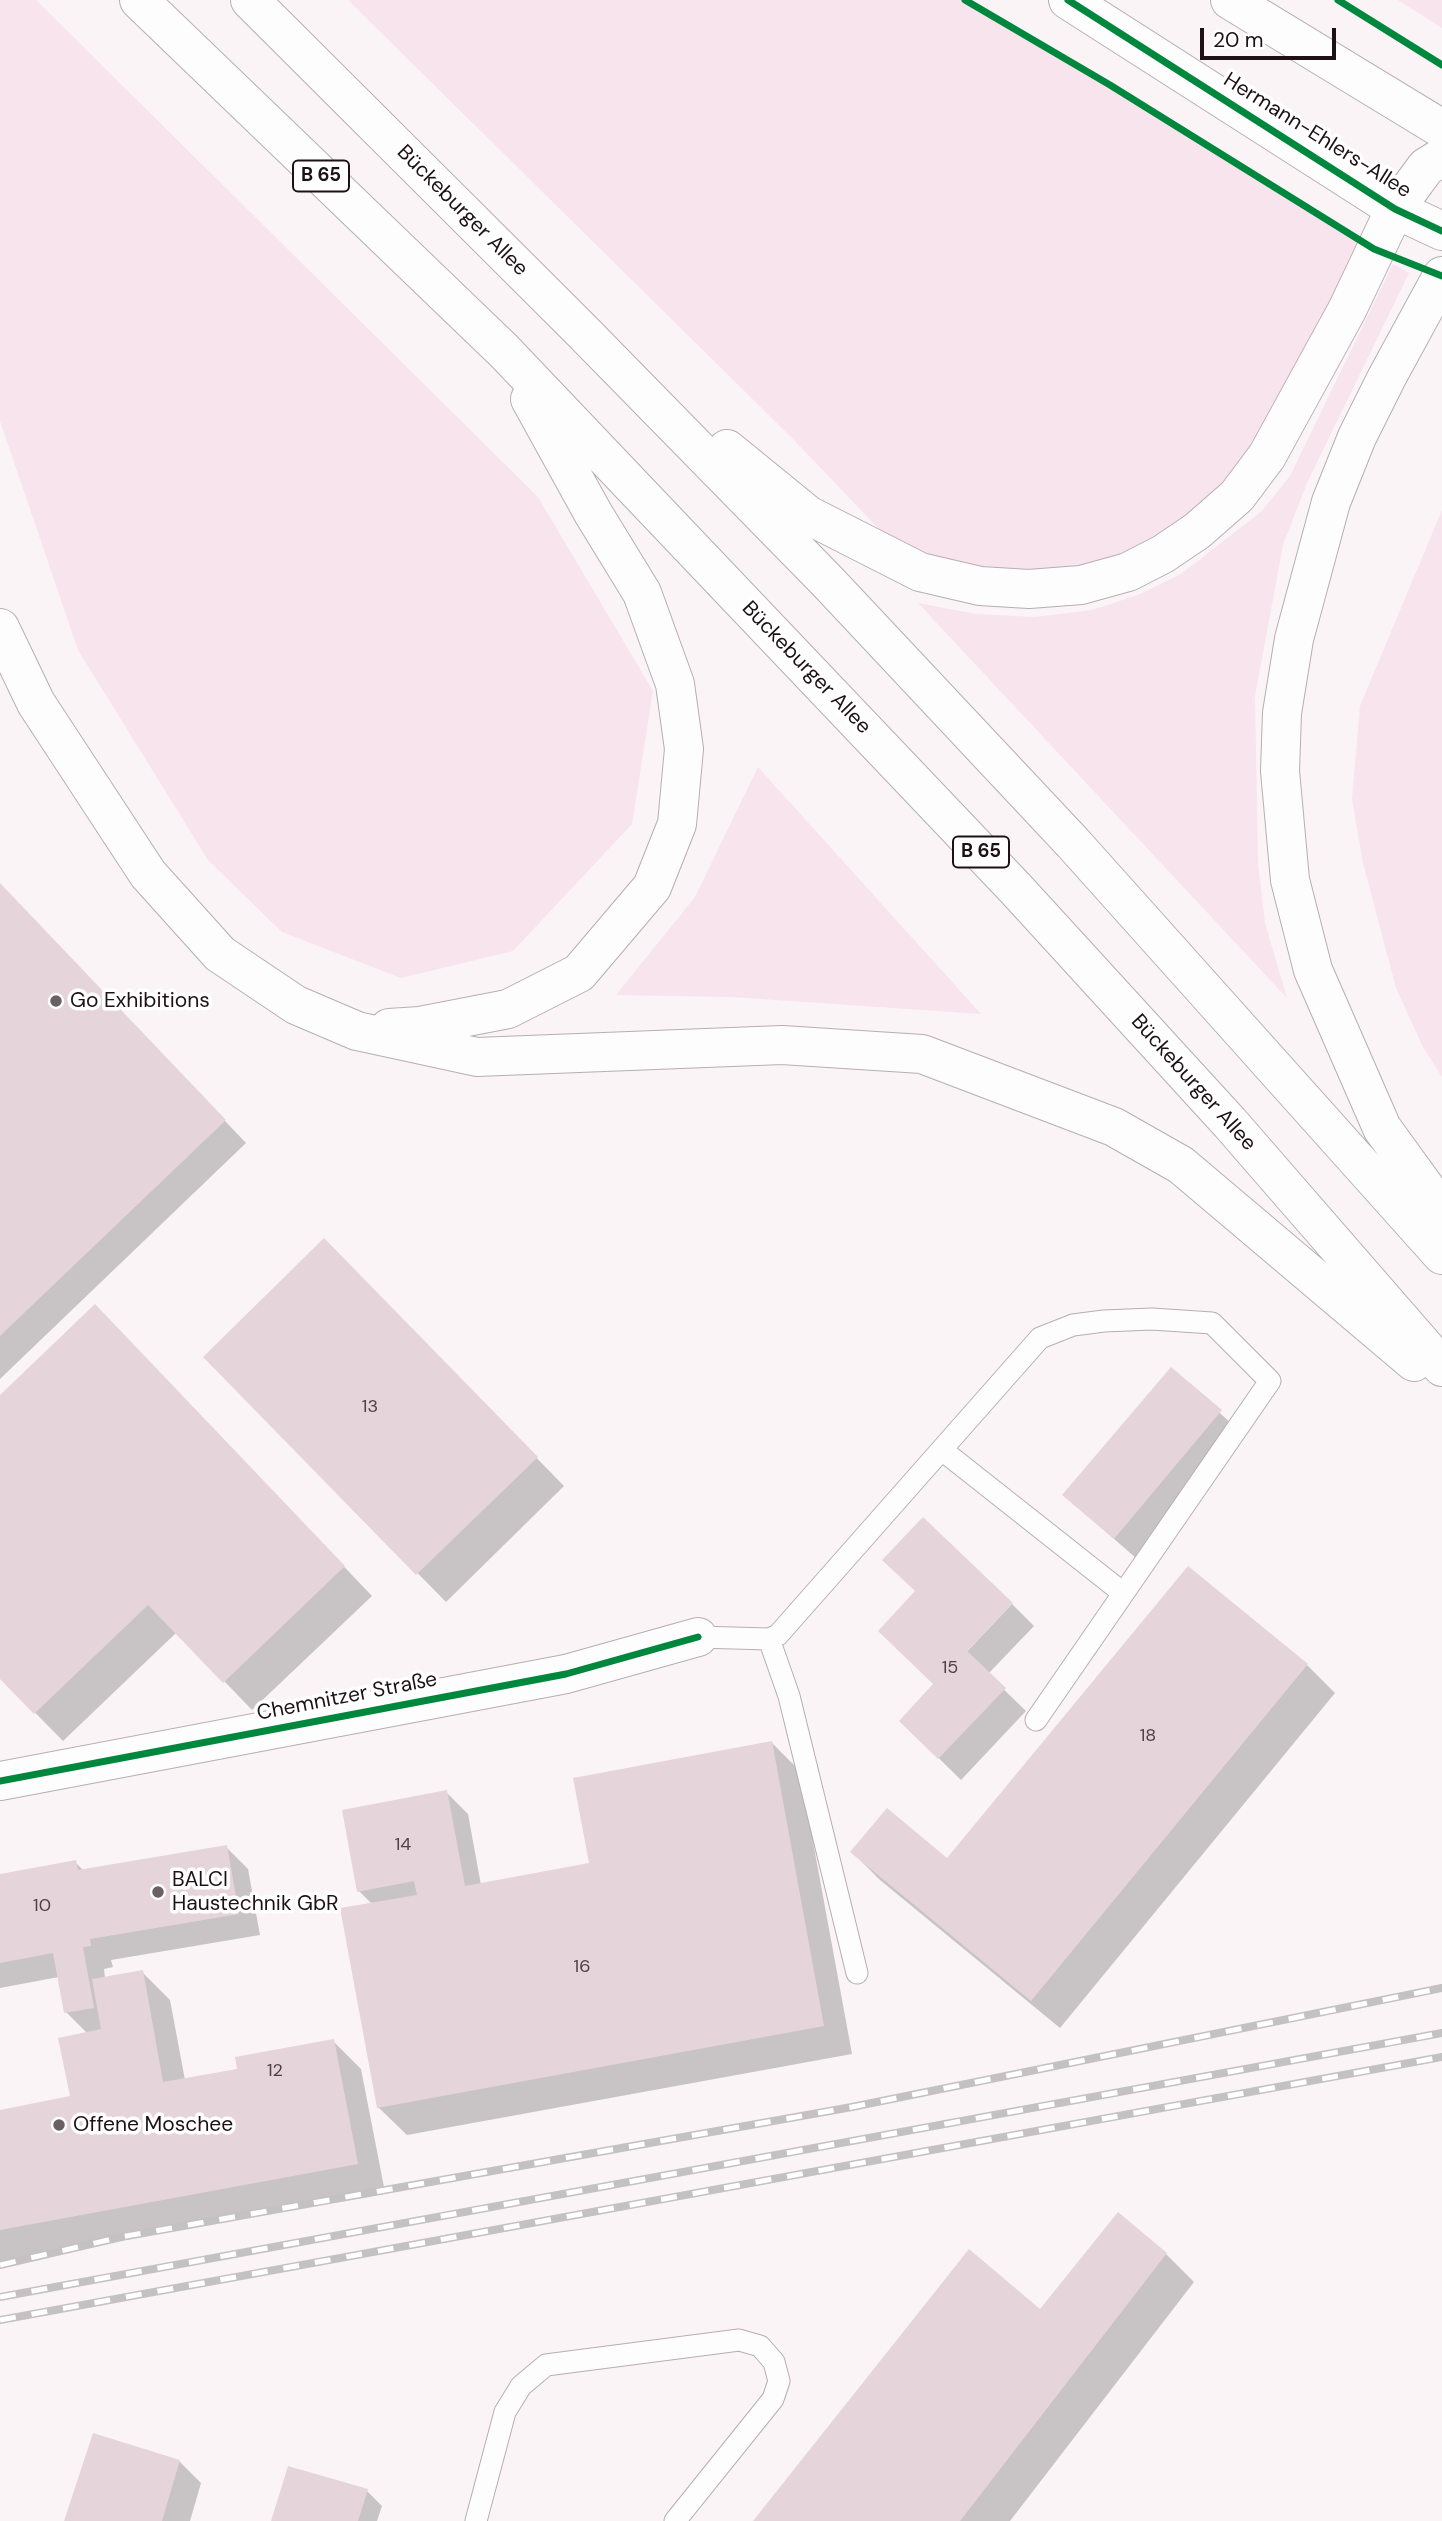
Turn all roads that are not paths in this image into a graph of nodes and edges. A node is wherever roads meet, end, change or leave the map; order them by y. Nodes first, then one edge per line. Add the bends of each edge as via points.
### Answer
1 (138, 0) edge
2 (250, 0) edge
3 (1068, 0) edge
4 (1230, 0) edge
5 (1442, 129) edge
6 (1442, 157) edge
7 (1395, 209) junction
8 (1442, 231) edge
9 (1442, 276) edge
10 (581, 330) junction
11 (504, 351) junction
12 (0, 628) edge
13 (357, 1031) junction
14 (1442, 1211) edge
15 (1442, 1255) edge
16 (1442, 1367) edge
17 (1442, 1386) edge
18 (942, 1450) junction
19 (1123, 1593) junction
20 (698, 1637) joint
21 (769, 1639) junction
22 (1036, 1720) dead end
23 (0, 1781) edge
24 (857, 1973) dead end
25 (476, 2521) edge
26 (675, 2521) edge

1 - 11 main road, Bückeburger Allee / B 65
2 - 10 main road, Bückeburger Allee
3 - 7 main road, Hermann-Ehlers-Allee
4 - 5 main road
6 - 7 main road via 1426,167
7 - 8 main road, Hermann-Ehlers-Allee
7 - 10 main road via 1347,310 1267,456 1237,496 1163,554 1128,572 1081,584 1029,589 980,586 920,572 808,514
9 - 14 main road via 1375,401 1331,502 1294,639 1282,713 1280,771 1290,880 1313,970 1382,1128
10 - 15 main road, Bückeburger Allee via 828,582 1073,843
11 - 13 main road via 642,593 652,619 675,684 684,749 677,824 652,887 579,973 508,1009 420,1026
11 - 16 main road, Bückeburger Allee / B 65 via 1016,889 1230,1123
12 - 13 main road via 36,703 148,874 220,954 296,1005
13 - 17 main road via 477,1057 782,1045 922,1054 1114,1127 1181,1165
18 - 19 lane
18 - 19 lane via 1040,1338 1051,1332 1104,1321 1212,1324 1270,1381
18 - 21 lane via 795,1617
19 - 22 lane
20 - 21 lane
20 - 23 main road, Chemnitzer Straße via 566,1674
21 - 24 lane via 792,1709
25 - 26 lane via 505,2412 521,2386 546,2364 738,2340 760,2347 774,2362 779,2381 772,2399

